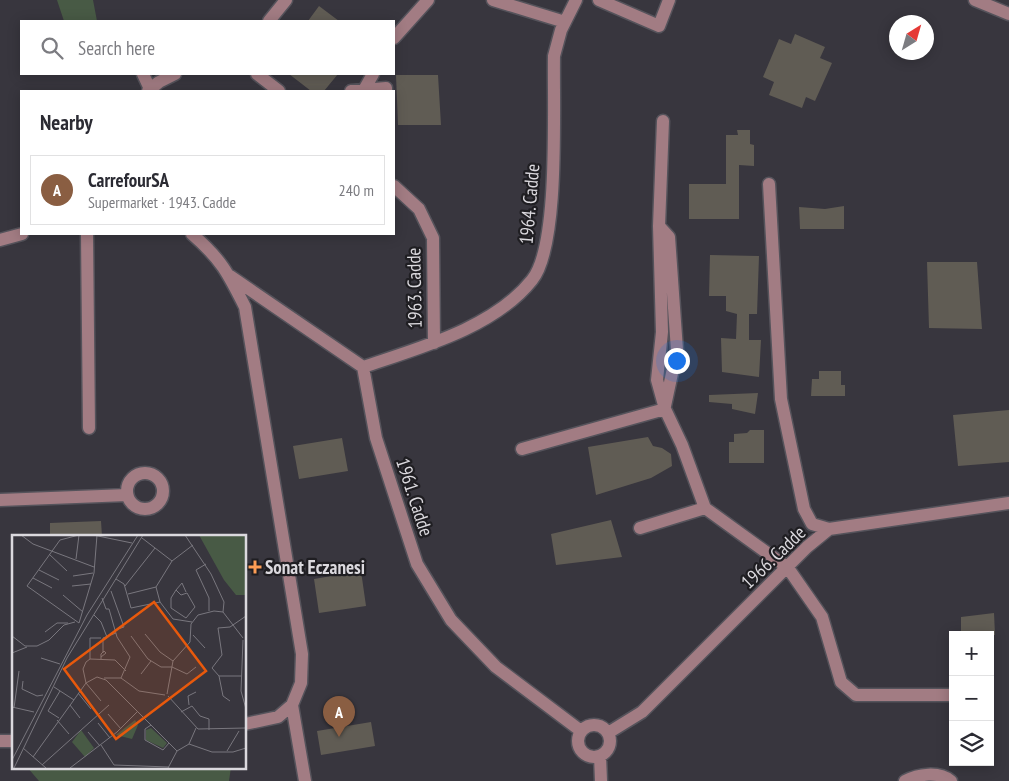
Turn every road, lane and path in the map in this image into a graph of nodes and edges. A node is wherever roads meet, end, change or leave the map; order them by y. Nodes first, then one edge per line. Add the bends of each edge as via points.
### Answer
1 (286, 0) edge
2 (428, 0) edge
3 (493, 0) edge
4 (576, 0) edge
5 (599, 0) edge
6 (669, 0) edge
7 (975, 0) edge
8 (1009, 14) edge
9 (271, 20) edge
10 (565, 22) junction
11 (395, 37) edge
12 (143, 75) edge
13 (173, 75) edge
14 (258, 75) edge
15 (372, 75) edge
16 (149, 90) edge
17 (278, 90) edge
18 (359, 90) edge
19 (367, 90) edge
20 (386, 90) edge
21 (663, 121) dead end
22 (769, 184) dead end
23 (395, 187) edge
24 (20, 235) edge
25 (87, 235) edge
26 (193, 235) edge
27 (0, 240) edge
28 (230, 276) junction
29 (434, 343) junction
30 (362, 367) junction
31 (665, 409) junction
32 (89, 428) dead end
33 (522, 449) dead end
34 (127, 495) dead end
35 (0, 500) edge
36 (1009, 503) edge
37 (706, 508) junction
38 (640, 528) dead end
39 (829, 530) junction
40 (788, 568) junction
41 (949, 695) edge
42 (292, 705) junction
43 (246, 724) edge
44 (581, 731) junction
45 (608, 734) junction
46 (600, 756) junction
47 (304, 781) edge
48 (601, 781) edge
49 (905, 781) edge
50 (951, 781) edge

1 - 9 street
2 - 11 street
3 - 10 street
4 - 10 street, 1964. Cadde
5 - 6 street via 659,26
7 - 8 street
10 - 29 street, 1964. Cadde via 554,56 551,215 541,264 533,279 504,305 469,327
12 - 16 street
13 - 16 street
14 - 17 street
15 - 18 street
19 - 20 street
21 - 31 street via 659,226 669,237 677,350
22 - 39 street via 781,399 804,509 812,524
23 - 29 street, 1963. Cadde via 418,209 433,238
24 - 27 street
25 - 32 street
26 - 28 street via 215,254
28 - 30 street
28 - 42 street via 244,307 302,654 301,683
29 - 30 street, 1964. Cadde
30 - 44 street, 1961. Cadde via 376,438 417,564 451,620 496,667
31 - 33 street
31 - 37 street
34 - 35 street
36 - 39 street, 1966. Cadde
37 - 38 street
37 - 40 street
39 - 40 street, 1966. Cadde
40 - 41 street via 822,617 841,682 856,695
40 - 45 street, 1966. Cadde via 642,712
42 - 43 street via 278,717
42 - 47 street
44 - 45 street via 595,725
44 - 46 street via 578,741 581,751 590,757
45 - 46 street via 610,744 605,754
46 - 48 street
49 - 50 street via 920,774 946,777

